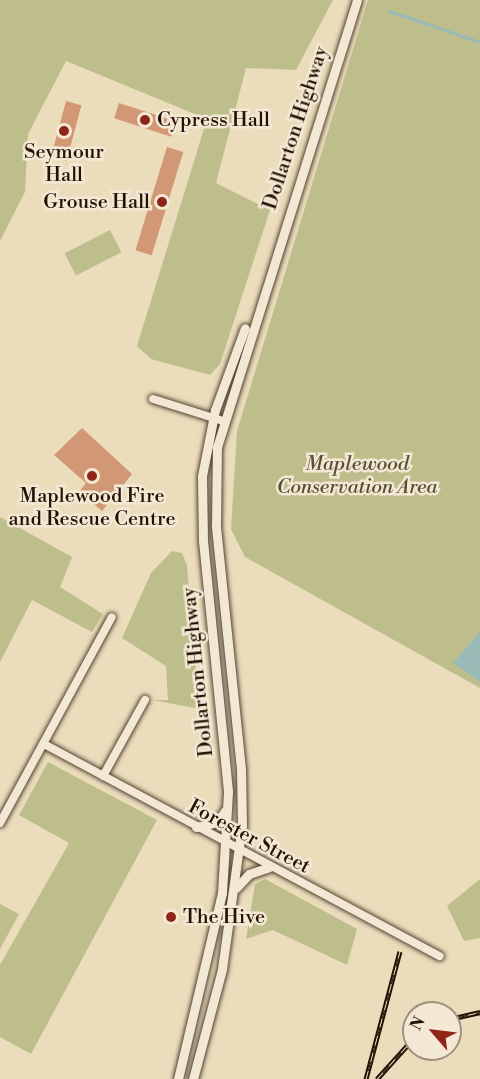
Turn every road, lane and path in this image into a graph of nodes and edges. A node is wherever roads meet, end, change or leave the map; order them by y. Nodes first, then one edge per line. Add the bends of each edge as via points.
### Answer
1 (357, 0) edge
2 (270, 268) junction
3 (153, 399) dead end
4 (213, 418) junction
5 (223, 421) junction
6 (112, 617) dead end
7 (145, 700) dead end
8 (44, 744) junction
9 (103, 776) junction
10 (228, 800) junction
11 (0, 823) edge
12 (196, 827) junction
13 (226, 843) junction
14 (239, 850) junction
15 (269, 867) junction
16 (236, 888) junction
17 (440, 956) dead end
18 (178, 1079) edge
19 (193, 1079) edge

1 - 2 street, Dollarton Highway
2 - 4 street, Dollarton Highway
2 - 5 street, Dollarton Highway
3 - 4 street
4 - 5 street
4 - 10 street, Dollarton Highway via 201,502
5 - 14 street, Dollarton Highway via 213,481 241,769
6 - 8 street
7 - 9 street
8 - 9 street, Forester Street
8 - 11 street
9 - 12 street, Forester Street
10 - 12 street via 223,819
10 - 13 street, Dollarton Highway
12 - 13 street, Forester Street
13 - 14 street, Forester Street
13 - 18 street, Dollarton Highway via 210,958
14 - 15 street, Forester Street
14 - 16 street, Dollarton Highway
15 - 16 street via 249,874
15 - 17 street, Forester Street
16 - 19 street, Dollarton Highway via 222,969

